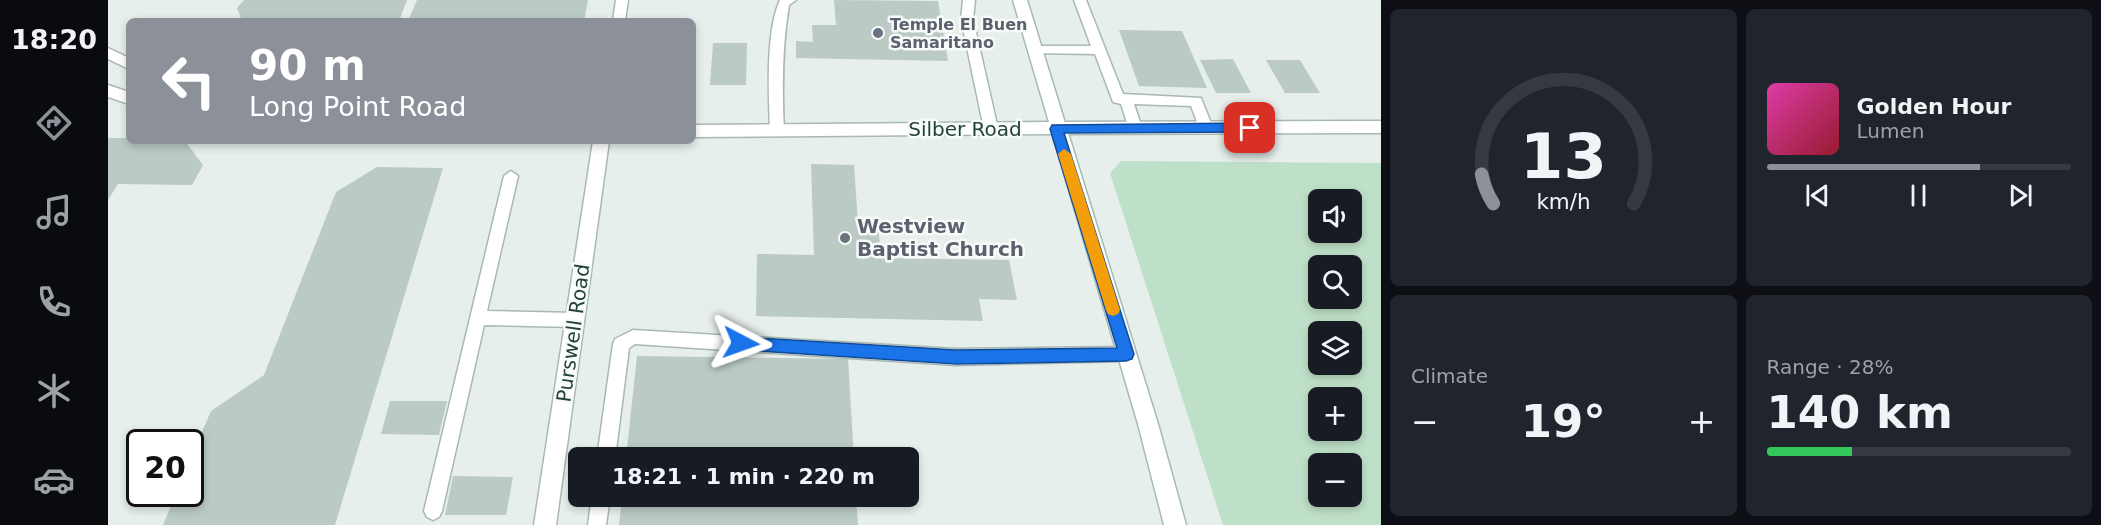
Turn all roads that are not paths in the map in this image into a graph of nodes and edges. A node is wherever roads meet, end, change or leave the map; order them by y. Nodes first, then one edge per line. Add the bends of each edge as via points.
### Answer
1 (622, 0) edge
2 (790, 0) edge
3 (969, 0) edge
4 (1020, 0) edge
5 (1080, 0) edge
6 (619, 18) edge
7 (1035, 50) junction
8 (1098, 50) junction
9 (108, 53) edge
10 (126, 62) edge
11 (108, 91) edge
12 (126, 97) edge
13 (1126, 100) junction
14 (1381, 127) edge
15 (1135, 128) junction
16 (1206, 128) junction
17 (991, 129) junction
18 (1056, 129) junction
19 (696, 131) edge
20 (777, 131) junction
21 (601, 144) edge
22 (512, 176) dead end
23 (478, 318) junction
24 (575, 320) junction
25 (1126, 354) junction
26 (607, 447) edge
27 (599, 507) edge
28 (433, 511) dead end
29 (544, 525) edge
30 (597, 525) edge
31 (1175, 525) edge

1 - 6 lane
2 - 20 lane via 784,3 779,30 775,78
3 - 17 lane via 967,19
4 - 7 street
5 - 8 lane
7 - 8 lane
7 - 18 street
8 - 13 lane via 1118,99
9 - 10 street
11 - 12 street
13 - 15 lane
13 - 16 lane via 1196,101
14 - 16 street, Silber Road
15 - 16 street, Silber Road
15 - 18 street, Silber Road
17 - 18 street, Silber Road
17 - 20 street, Silber Road
18 - 25 street
19 - 20 street, Silber Road
21 - 24 street, Purswell Road
22 - 23 lane
23 - 24 lane
23 - 28 lane
24 - 29 street, Purswell Road
25 - 26 lane via 956,357 633,337 621,344
25 - 31 street
27 - 30 lane

